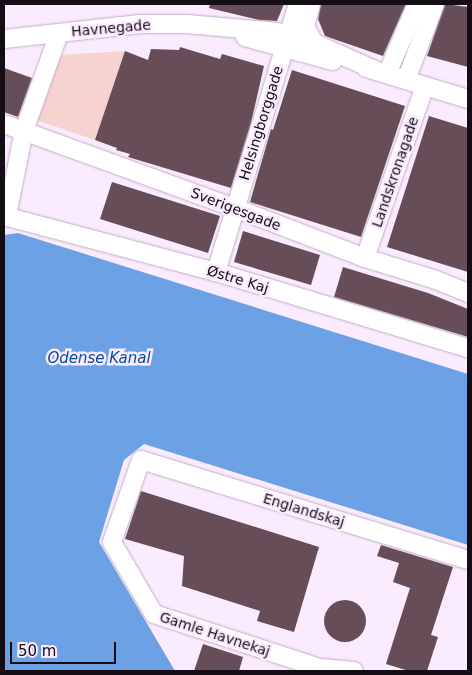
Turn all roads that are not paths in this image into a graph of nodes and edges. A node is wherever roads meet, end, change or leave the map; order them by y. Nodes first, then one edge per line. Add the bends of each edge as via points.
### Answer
1 (298, 4) edge
2 (311, 4) edge
3 (416, 4) edge
4 (435, 4) edge
5 (59, 33) junction
6 (4, 40) edge
7 (294, 42) junction
8 (382, 72) junction
9 (406, 80) junction
10 (425, 86) junction
11 (468, 99) edge
12 (4, 124) edge
13 (24, 131) junction
14 (235, 208) junction
15 (5, 216) edge
16 (364, 258) junction
17 (216, 272) junction
18 (468, 293) edge
19 (468, 348) edge
20 (141, 460) joint
21 (468, 560) edge
22 (354, 671) edge

1 - 7 street, Helsingborggade
2 - 7 street, Helsingborggade via 305,26
3 - 8 street
4 - 9 street
5 - 6 street, Havnegade
5 - 7 street, Havnegade via 140,24 187,24
5 - 13 street
7 - 8 street, Havnegade
7 - 14 street, Helsingborggade
8 - 9 street, Havnegade
9 - 10 street, Havnegade
10 - 11 street, Havnegade
10 - 16 street, Landskronagade
12 - 13 street, Sverigesgade
13 - 14 street, Sverigesgade
13 - 15 street
14 - 16 street, Sverigesgade
14 - 17 street, Helsingborggade
15 - 17 street, Østre Kaj
16 - 18 street, Sverigesgade
17 - 19 street, Østre Kaj
20 - 21 street, Englandskaj
20 - 22 street, Gamle Havnekaj via 112,542 154,614 320,668

